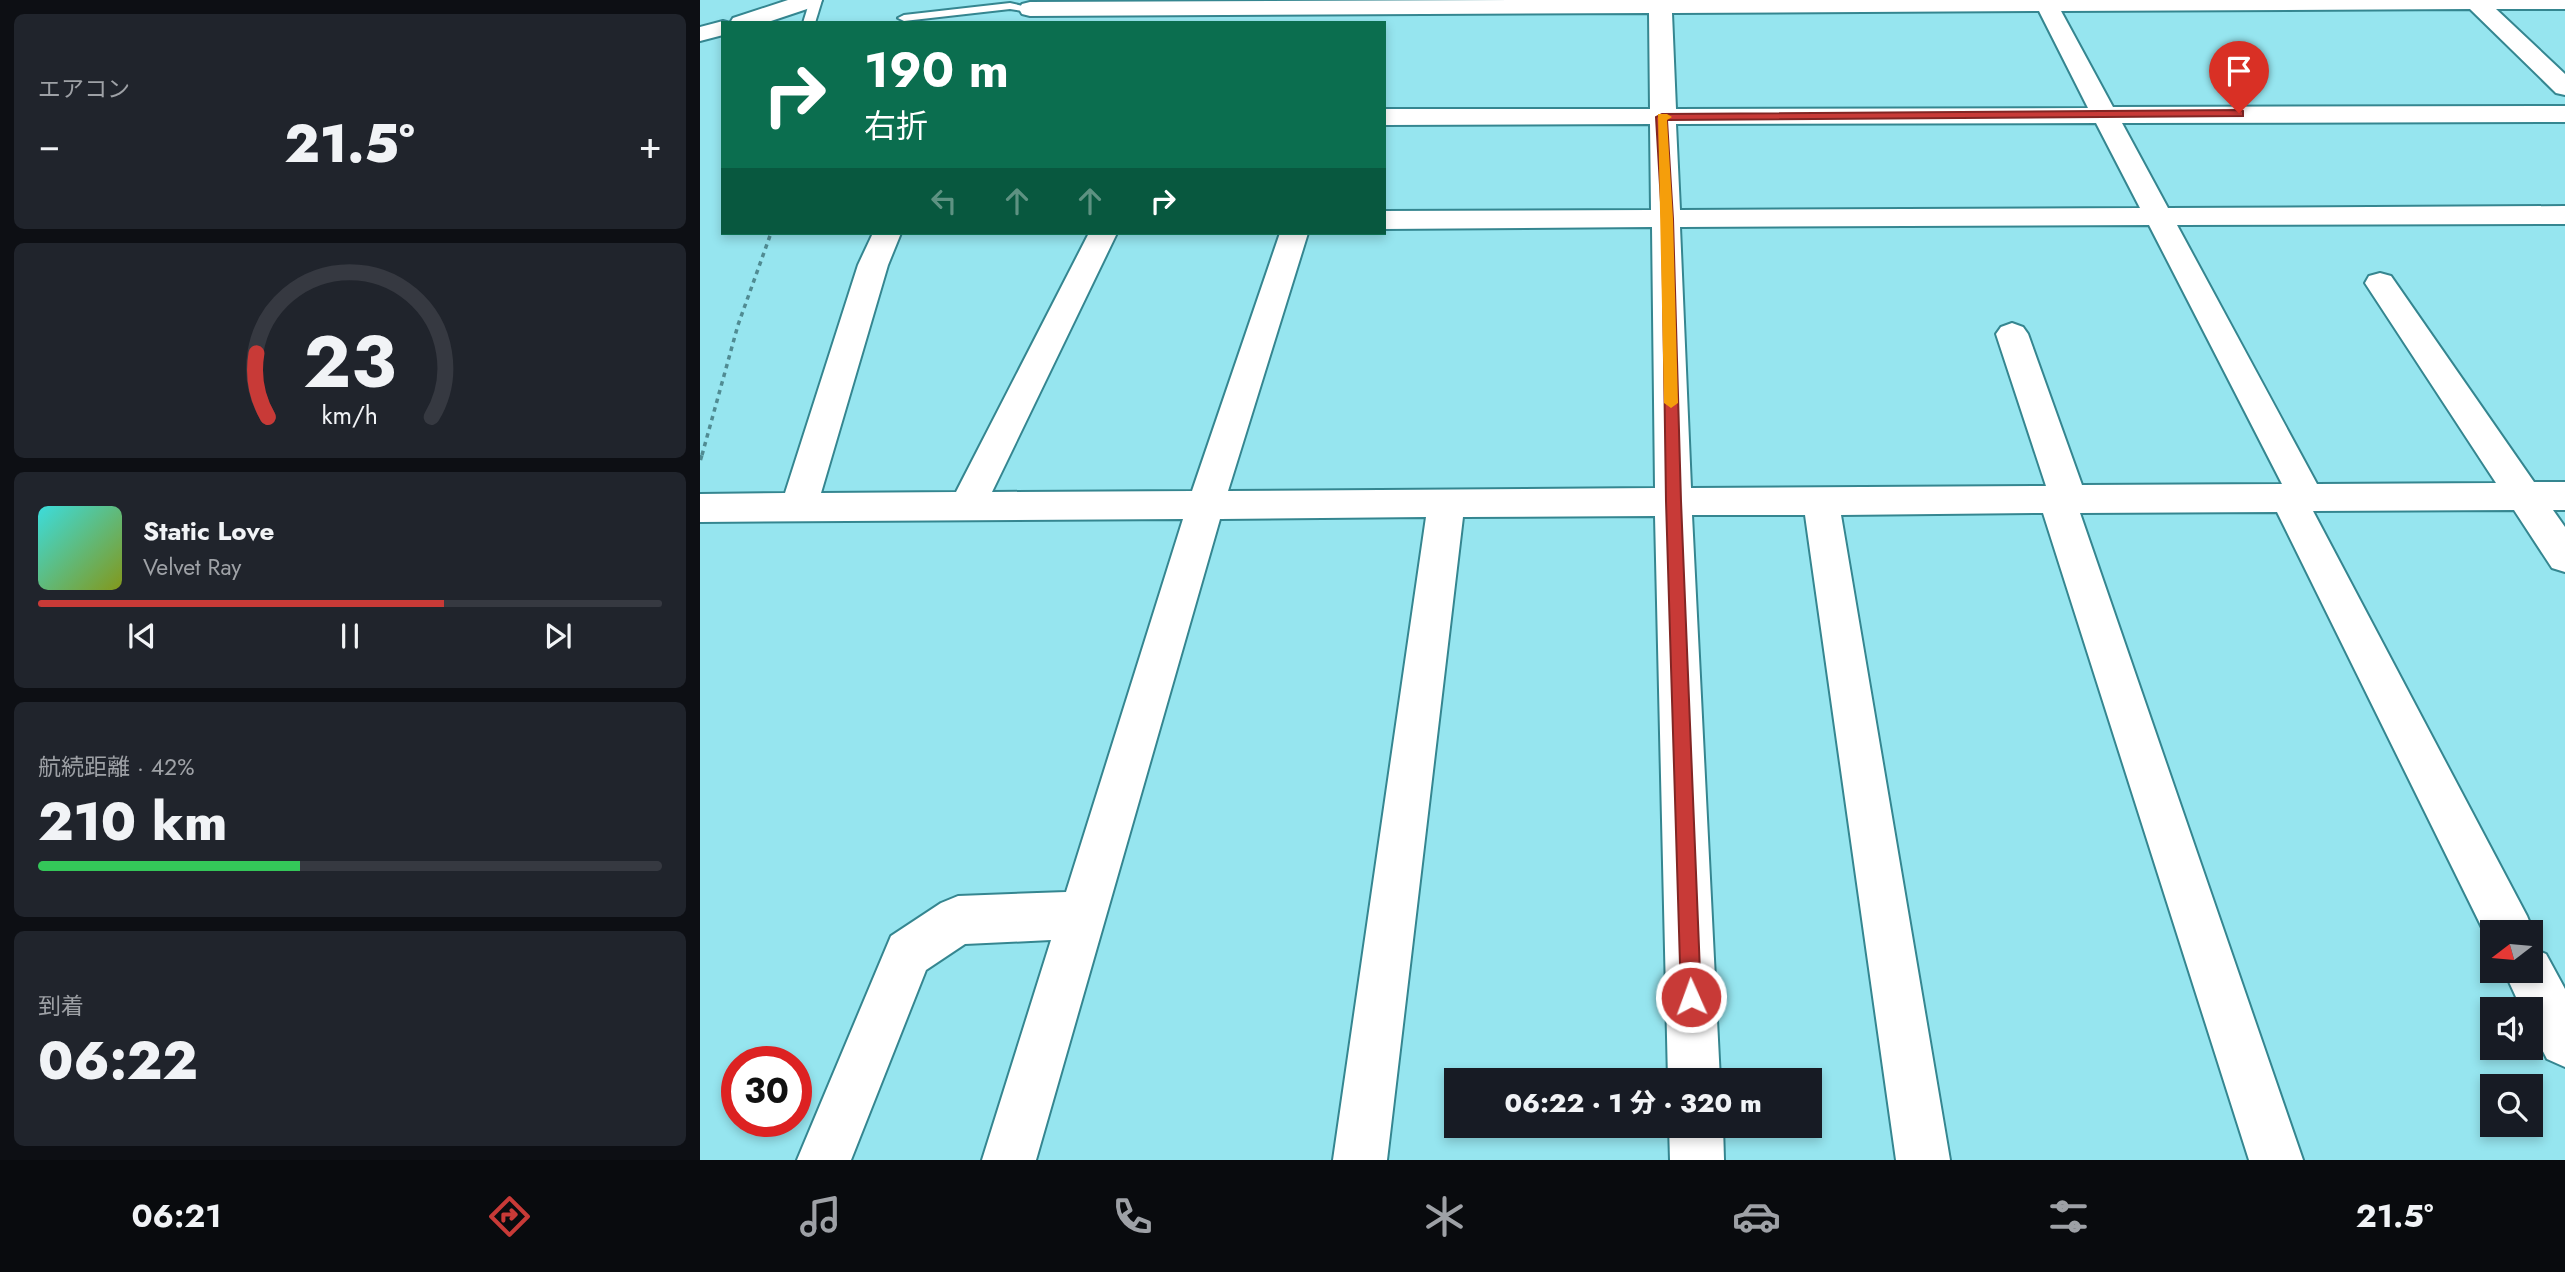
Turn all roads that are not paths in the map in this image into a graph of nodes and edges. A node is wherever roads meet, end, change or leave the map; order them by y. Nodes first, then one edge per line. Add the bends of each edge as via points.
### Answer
1 (813, 0) edge
2 (2474, 1) edge
3 (1660, 2) edge
4 (2045, 2) edge
5 (2565, 2) edge
6 (1030, 9) joint
7 (1212, 10) edge
8 (904, 18) dead end
9 (747, 21) edge
10 (809, 21) edge
11 (721, 29) edge
12 (700, 34) edge
13 (2565, 88) edge
14 (2104, 113) junction
15 (2565, 114) edge
16 (1386, 117) edge
17 (1662, 117) junction
18 (2157, 215) junction
19 (2565, 215) edge
20 (1668, 219) junction
21 (1386, 220) edge
22 (886, 235) edge
23 (1102, 235) edge
24 (1293, 235) edge
25 (2380, 283) dead end
26 (2012, 334) dead end
27 (2565, 496) edge
28 (2524, 497) junction
29 (2298, 498) junction
30 (2063, 499) junction
31 (1673, 501) junction
32 (1821, 502) junction
33 (1446, 503) junction
34 (1206, 504) junction
35 (799, 506) junction
36 (967, 506) junction
37 (700, 508) edge
38 (2565, 557) edge
39 (1083, 915) junction
40 (2504, 920) edge
41 (2536, 984) edge
42 (2565, 1041) edge
43 (1694, 1068) edge
44 (1696, 1138) edge
45 (824, 1160) edge
46 (1009, 1160) edge
47 (1360, 1160) edge
48 (1697, 1160) edge
49 (1923, 1160) edge
50 (2276, 1160) edge

1 - 9 street
1 - 10 lane
2 - 4 street
2 - 5 street
2 - 13 street
3 - 4 street
3 - 7 street
3 - 17 street
4 - 14 street
6 - 7 street
6 - 8 lane via 1010,6
11 - 12 street
14 - 15 street
14 - 17 street
14 - 18 street
16 - 17 street
17 - 20 street
18 - 19 street
18 - 20 street
18 - 29 street
20 - 21 street
20 - 31 street
22 - 35 street
23 - 36 street
24 - 34 street
25 - 28 street
26 - 30 street
27 - 28 street
28 - 29 street
28 - 38 street
29 - 30 street
29 - 40 street
30 - 32 street
30 - 50 street
31 - 32 street
31 - 33 street
31 - 43 street
32 - 49 street
33 - 34 street
33 - 47 street
34 - 36 street
34 - 39 street
35 - 36 street
35 - 37 street
39 - 45 street via 958,920 908,953
39 - 46 street
41 - 42 street
44 - 48 street

